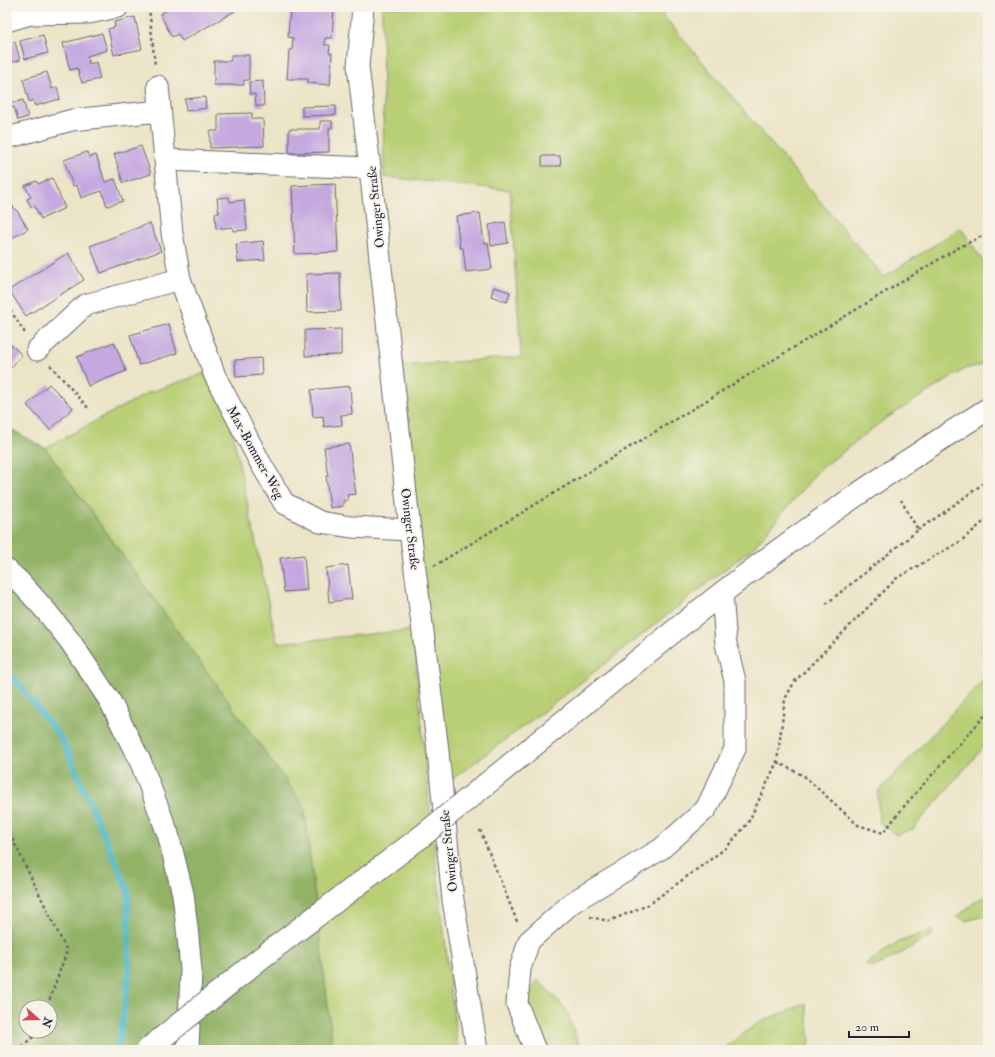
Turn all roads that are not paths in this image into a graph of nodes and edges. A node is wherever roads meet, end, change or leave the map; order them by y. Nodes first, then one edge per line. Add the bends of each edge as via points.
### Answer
1 (118, 7) edge
2 (363, 7) edge
3 (29, 11) edge
4 (7, 21) edge
5 (158, 86) road end
6 (160, 111) junction
7 (7, 138) edge
8 (166, 160) junction
9 (370, 168) junction
10 (180, 279) junction
11 (37, 350) road end
12 (988, 409) edge
13 (410, 530) junction
14 (7, 570) edge
15 (722, 593) junction
16 (147, 1050) edge
17 (188, 1050) edge
18 (477, 1050) edge
19 (535, 1050) edge

1 - 3 street via 89,14
2 - 9 street, Owinger Straße via 358,66
3 - 4 street
5 - 6 street, Max-Bommer-Weg
6 - 7 street via 72,120
6 - 8 street, Max-Bommer-Weg
8 - 9 street
8 - 10 street, Max-Bommer-Weg via 172,233
9 - 13 street, Owinger Straße
10 - 11 street via 85,305
10 - 13 street, Max-Bommer-Weg via 215,376 284,503 320,522 351,527
12 - 15 main road via 919,452
13 - 18 street, Owinger Straße via 436,734 453,900
14 - 17 street via 46,611 92,672 110,701 144,770 168,834 183,894 191,970
15 - 16 main road, bridge via 422,836 261,958
15 - 19 street via 726,644 735,680 735,749 706,809 661,849 573,902 529,941 520,968 517,1004

